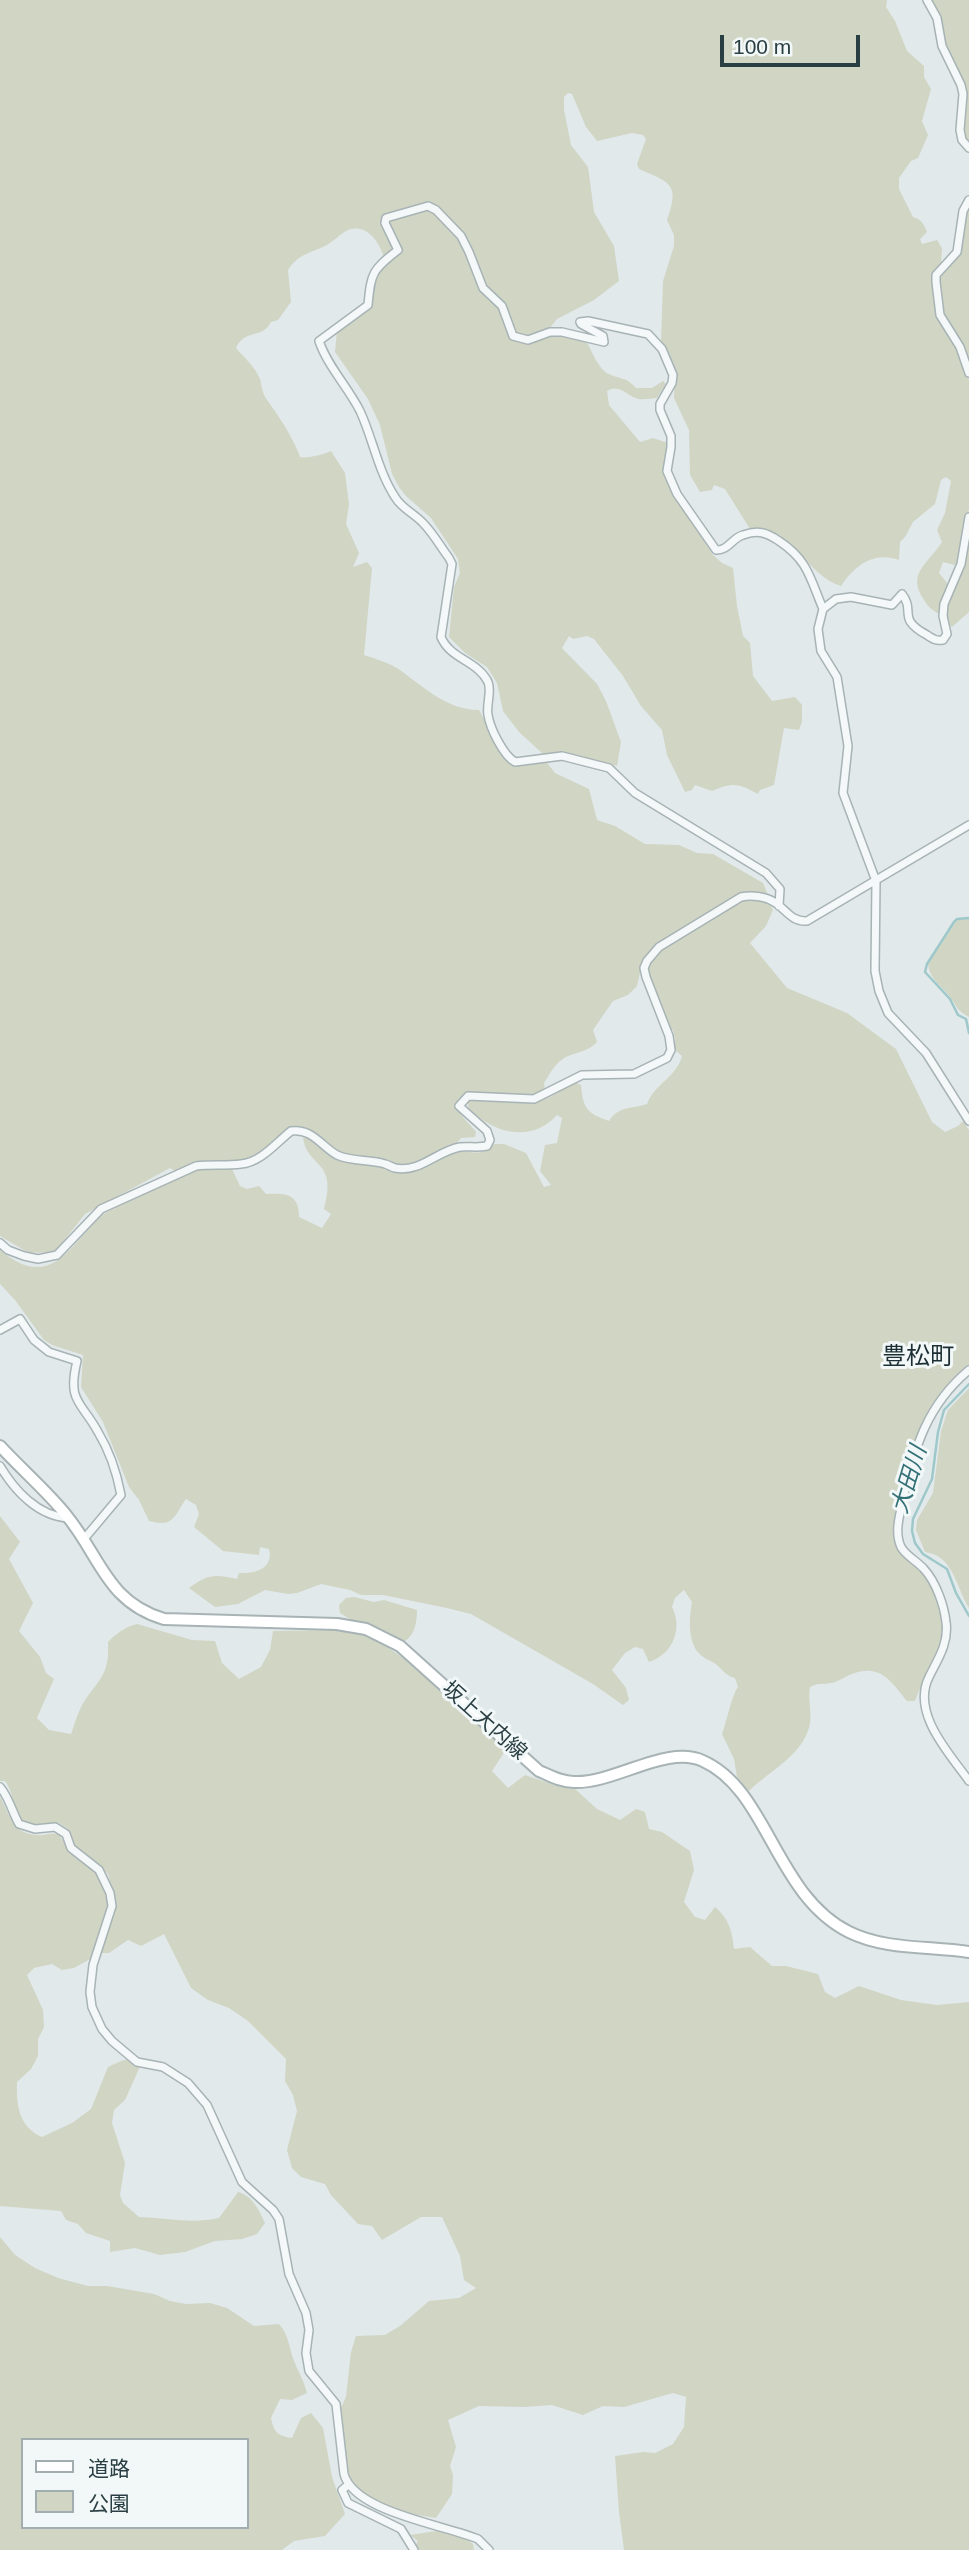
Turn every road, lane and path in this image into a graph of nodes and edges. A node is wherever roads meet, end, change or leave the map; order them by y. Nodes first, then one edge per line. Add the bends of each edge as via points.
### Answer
1 (926, 0) edge
2 (969, 148) edge
3 (969, 200) edge
4 (969, 373) edge
5 (969, 517) edge
6 (822, 609) junction
7 (969, 825) edge
8 (876, 881) junction
9 (779, 906) junction
10 (969, 1121) edge
11 (0, 1243) edge
12 (0, 1330) edge
13 (969, 1370) edge
14 (0, 1446) edge
15 (0, 1466) edge
16 (68, 1518) junction
17 (84, 1539) junction
18 (969, 1781) edge
19 (0, 1787) edge
20 (969, 1952) edge
21 (348, 2485) junction
22 (414, 2550) edge
23 (489, 2550) edge

1 - 2 street via 961,85 960,130
3 - 4 street via 962,211 957,252 936,275 940,315 960,347
5 - 6 street via 961,564 944,604 947,634 943,640 910,625 902,594 892,605 851,597 836,598
6 - 8 street via 817,629 821,652 837,677 848,746 842,793
6 - 9 street via 796,552 767,533 754,532 716,550 677,494 667,471 671,436 660,416 673,375 656,341 648,334 588,321 580,324 603,336 604,342 562,332 528,340 516,337 502,306 483,288 461,236 436,210 428,206 386,218 398,250 379,265 368,305 319,341 359,410 395,498 421,520 452,564 441,637 487,680 488,718 506,754 515,762 562,756 609,768 635,793 766,873 780,889
7 - 8 street
8 - 9 street via 807,921 798,921
8 - 10 street via 875,971 883,1003 926,1053
9 - 11 street via 750,895 741,897 652,953 644,968 669,1036 667,1058 634,1074 582,1075 534,1099 468,1096 461,1101 459,1106 487,1131 487,1146 461,1147 419,1167 396,1168 345,1157 309,1133 291,1131 256,1159 196,1166 101,1209 57,1255 38,1259
12 - 17 street via 20,1319 49,1352 77,1361 72,1379 75,1398 97,1430 121,1495
13 - 18 street via 945,1393 921,1433 898,1532 904,1551 928,1573 944,1611 947,1635 927,1681 924,1703 937,1734
14 - 16 main road, 坂上大内線
15 - 16 street via 20,1494 54,1517
16 - 17 main road, 坂上大内線
17 - 20 main road, 坂上大内線 via 115,1589 150,1615 337,1624 384,1637 400,1646 539,1771 561,1780 593,1781 683,1756 714,1766 737,1786 791,1877 830,1920 874,1941
19 - 21 street via 19,1825 55,1827 66,1834 71,1847 99,1870 110,1893 112,1906 93,1965 90,1992 102,2029 137,2062 163,2067 188,2083 207,2105 242,2182 279,2219 289,2274 306,2313 309,2371 336,2404
21 - 22 street via 342,2490 348,2503 401,2529
21 - 23 street via 363,2498 478,2539

